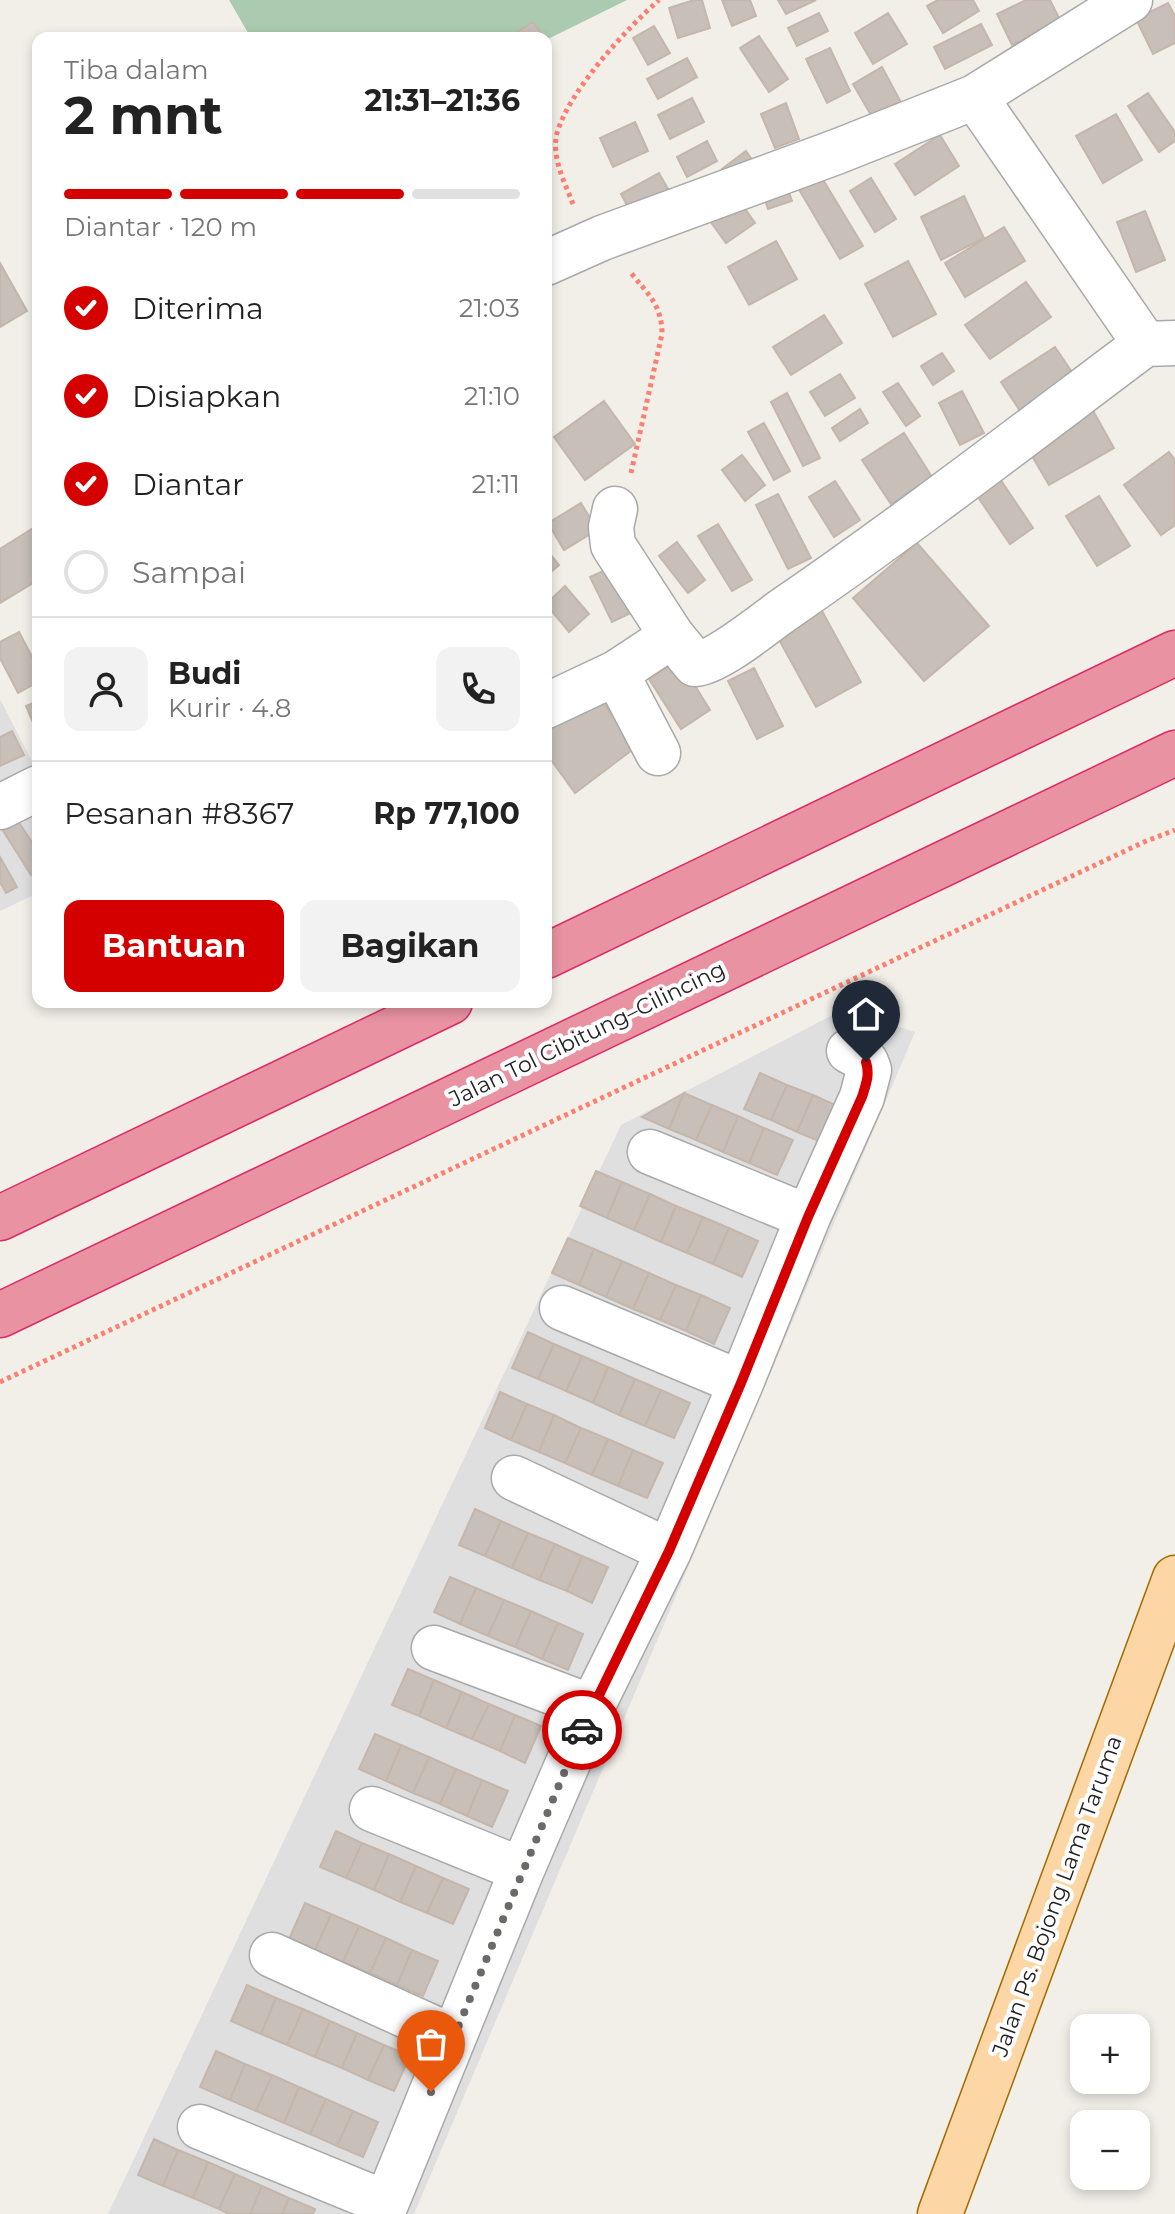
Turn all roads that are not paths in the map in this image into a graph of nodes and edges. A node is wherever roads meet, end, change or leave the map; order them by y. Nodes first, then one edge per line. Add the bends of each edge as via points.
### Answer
1 (1130, 0) edge
2 (975, 97) junction
3 (552, 260) edge
4 (1160, 344) edge
5 (615, 509) road end
6 (672, 636) junction
7 (1175, 653) edge
8 (616, 673) junction
9 (552, 703) edge
10 (658, 753) dead end
11 (1175, 753) edge
12 (32, 791) edge
13 (0, 807) edge
14 (552, 953) edge
15 (438, 1008) edge
16 (849, 1051) dead end
17 (650, 1152) dead end
18 (808, 1217) junction
19 (0, 1218) edge
20 (562, 1308) dead end
21 (0, 1315) edge
22 (741, 1383) junction
23 (514, 1478) dead end
24 (669, 1551) junction
25 (1175, 1578) edge
26 (434, 1648) dead end
27 (592, 1707) junction
28 (372, 1809) dead end
29 (522, 1870) junction
30 (272, 1955) dead end
31 (453, 2037) junction
32 (200, 2127) dead end
33 (384, 2208) edge
34 (940, 2214) edge

1 - 2 street
2 - 3 street
2 - 4 street
4 - 6 street via 731,647 695,664
5 - 6 street via 613,545
6 - 8 street
7 - 14 highway
8 - 9 street
8 - 10 street
11 - 21 highway, Jalan Tol Cibitung–Cilincing
12 - 13 street
15 - 19 highway
16 - 18 street via 866,1062 868,1079
17 - 18 street
18 - 22 street
20 - 22 street
22 - 24 street
23 - 24 street
24 - 27 street
25 - 34 main road, Jalan Ps. Bojong Lama Taruma
26 - 27 street
27 - 29 street
28 - 29 street
29 - 31 street
30 - 31 street
31 - 33 street
32 - 33 street

